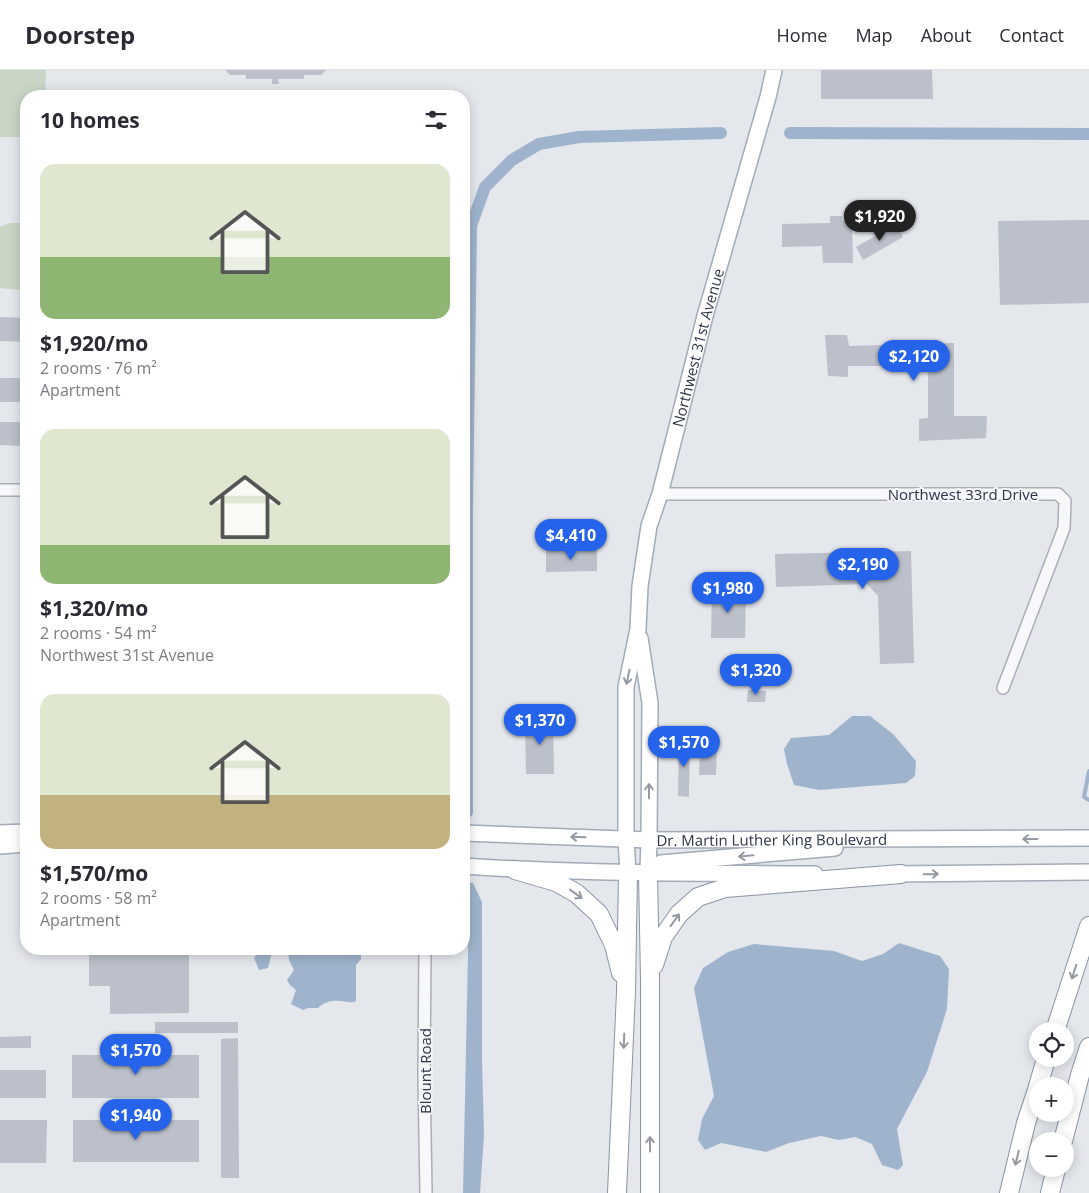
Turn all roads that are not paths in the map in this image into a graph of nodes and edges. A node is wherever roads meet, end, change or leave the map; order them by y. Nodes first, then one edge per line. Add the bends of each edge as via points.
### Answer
1 (774, 70) edge
2 (0, 490) edge
3 (20, 490) edge
4 (660, 494) junction
5 (638, 629) junction
6 (1004, 688) dead end
7 (20, 832) edge
8 (0, 833) edge
9 (470, 833) edge
10 (1084, 838) edge
11 (626, 839) junction
12 (862, 839) junction
13 (649, 840) junction
14 (20, 844) edge
15 (0, 846) edge
16 (0, 853) edge
17 (20, 853) edge
18 (470, 866) edge
19 (515, 870) junction
20 (1089, 872) edge
21 (628, 873) junction
22 (648, 873) junction
23 (901, 874) junction
24 (1089, 926) edge
25 (425, 955) edge
26 (650, 980) junction
27 (626, 992) junction
28 (1058, 1022) edge
29 (1089, 1047) edge
30 (1029, 1114) edge
31 (1065, 1132) edge
32 (1054, 1177) edge
33 (619, 1188) edge
34 (426, 1193) edge
35 (650, 1193) edge
36 (1009, 1193) edge
37 (1050, 1193) edge

1 - 4 main road, Northwest 31st Avenue via 705,316
2 - 3 street
4 - 5 main road, Northwest 31st Avenue via 649,526 640,586
4 - 6 street, Northwest 33rd Drive via 1058,494 1065,501 1064,528
5 -> 11 main road, Northwest 31st Avenue via 626,687
13 -> 5 main road, Northwest 31st Avenue via 650,703
7 - 8 main road
11 -> 9 main road, Dr. Martin Luther King Boulevard
10 -> 12 main road, Dr. Martin Luther King Boulevard
11 - 13 main road, Dr. Martin Luther King Boulevard
11 - 21 main road, Northwest 31st Avenue
12 - 13 main road, Dr. Martin Luther King Boulevard
12 -> 22 main road via 838,848 662,863
13 - 22 main road, Northwest 31st Avenue
14 - 15 main road
16 - 17 main road
18 - 19 main road
19 - 21 main road
19 -> 27 highway via 556,882 576,893 599,914 614,945
23 -> 20 main road
21 - 22 main road
21 - 27 highway
22 - 23 main road
22 - 26 highway
26 -> 23 highway via 663,937 679,914 698,897 725,888
24 -> 28 highway
25 - 34 street, Blount Road
35 -> 26 highway
27 -> 33 highway
29 - 31 highway
30 -> 36 highway
32 - 37 highway

